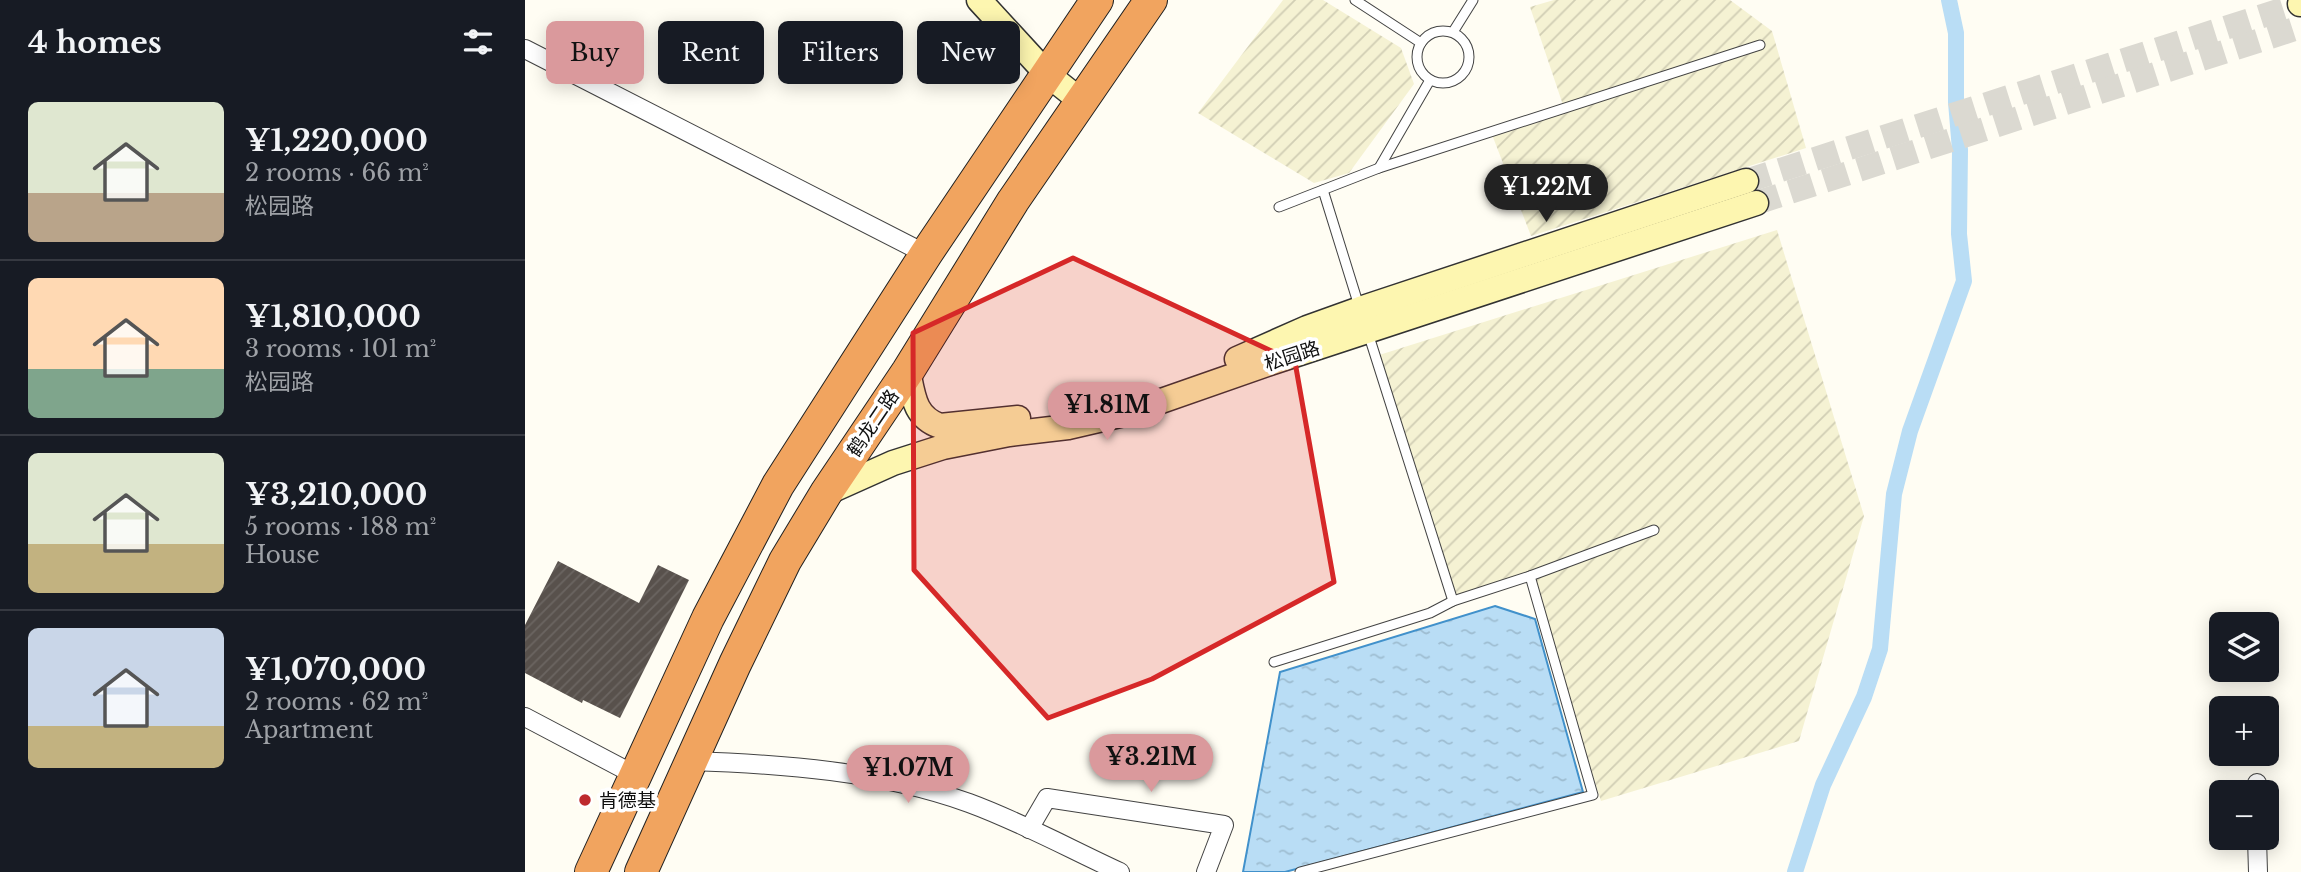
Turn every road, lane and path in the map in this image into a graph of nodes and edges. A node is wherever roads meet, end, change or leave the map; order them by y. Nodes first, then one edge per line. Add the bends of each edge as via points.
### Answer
1 (979, 0) edge
2 (1097, 0) edge
3 (1151, 0) edge
4 (1355, 0) edge
5 (1473, 0) edge
6 (1453, 32) junction
7 (1421, 43) junction
8 (1761, 45) dead end
9 (525, 48) edge
10 (1047, 74) junction
11 (1430, 80) junction
12 (1081, 101) junction
13 (1379, 168) junction
14 (1323, 190) junction
15 (1751, 192) tunnel mouth
16 (1279, 208) dead end
17 (926, 254) junction
18 (1364, 320) junction
19 (908, 371) junction
20 (826, 493) junction
21 (1654, 530) dead end
22 (1530, 576) junction
23 (1454, 601) junction
24 (1274, 662) dead end
25 (525, 717) edge
26 (690, 761) junction
27 (635, 775) junction
28 (1029, 830) junction
29 (2257, 850) edge
30 (591, 872) edge
31 (641, 872) edge
32 (1120, 872) edge
33 (1206, 872) edge
34 (1300, 872) edge
35 (2258, 872) edge

1 - 10 street
2 - 10 highway
3 - 12 highway, 鹤龙二路
4 - 7 lane
5 - 6 lane
6 - 7 lane via 1435,32
6 - 11 lane via 1467,43 1467,69 1454,81
7 - 11 lane via 1419,67
8 - 13 lane
9 - 17 street
10 - 12 street
10 - 17 highway
11 - 13 lane
12 - 19 highway, 鹤龙二路
13 - 14 lane
14 - 16 lane
14 - 18 lane
15 - 18 street, 松园路
17 - 27 highway via 757,522
18 - 19 street, 松园路 via 1307,328 1157,392 1071,415 940,426 919,414
18 - 20 street, 松园路 via 1124,414 932,450
18 - 23 lane
19 - 20 highway, 鹤龙二路
20 - 26 highway, 鹤龙二路 via 785,561
21 - 22 lane
22 - 23 lane
22 - 34 lane via 1593,795
23 - 24 lane
25 - 27 street
26 - 28 street via 865,776 969,804
26 - 31 highway, 鹤龙二路
27 - 30 highway
28 - 32 street
28 - 33 street via 1048,798 1224,825
29 - 35 street

